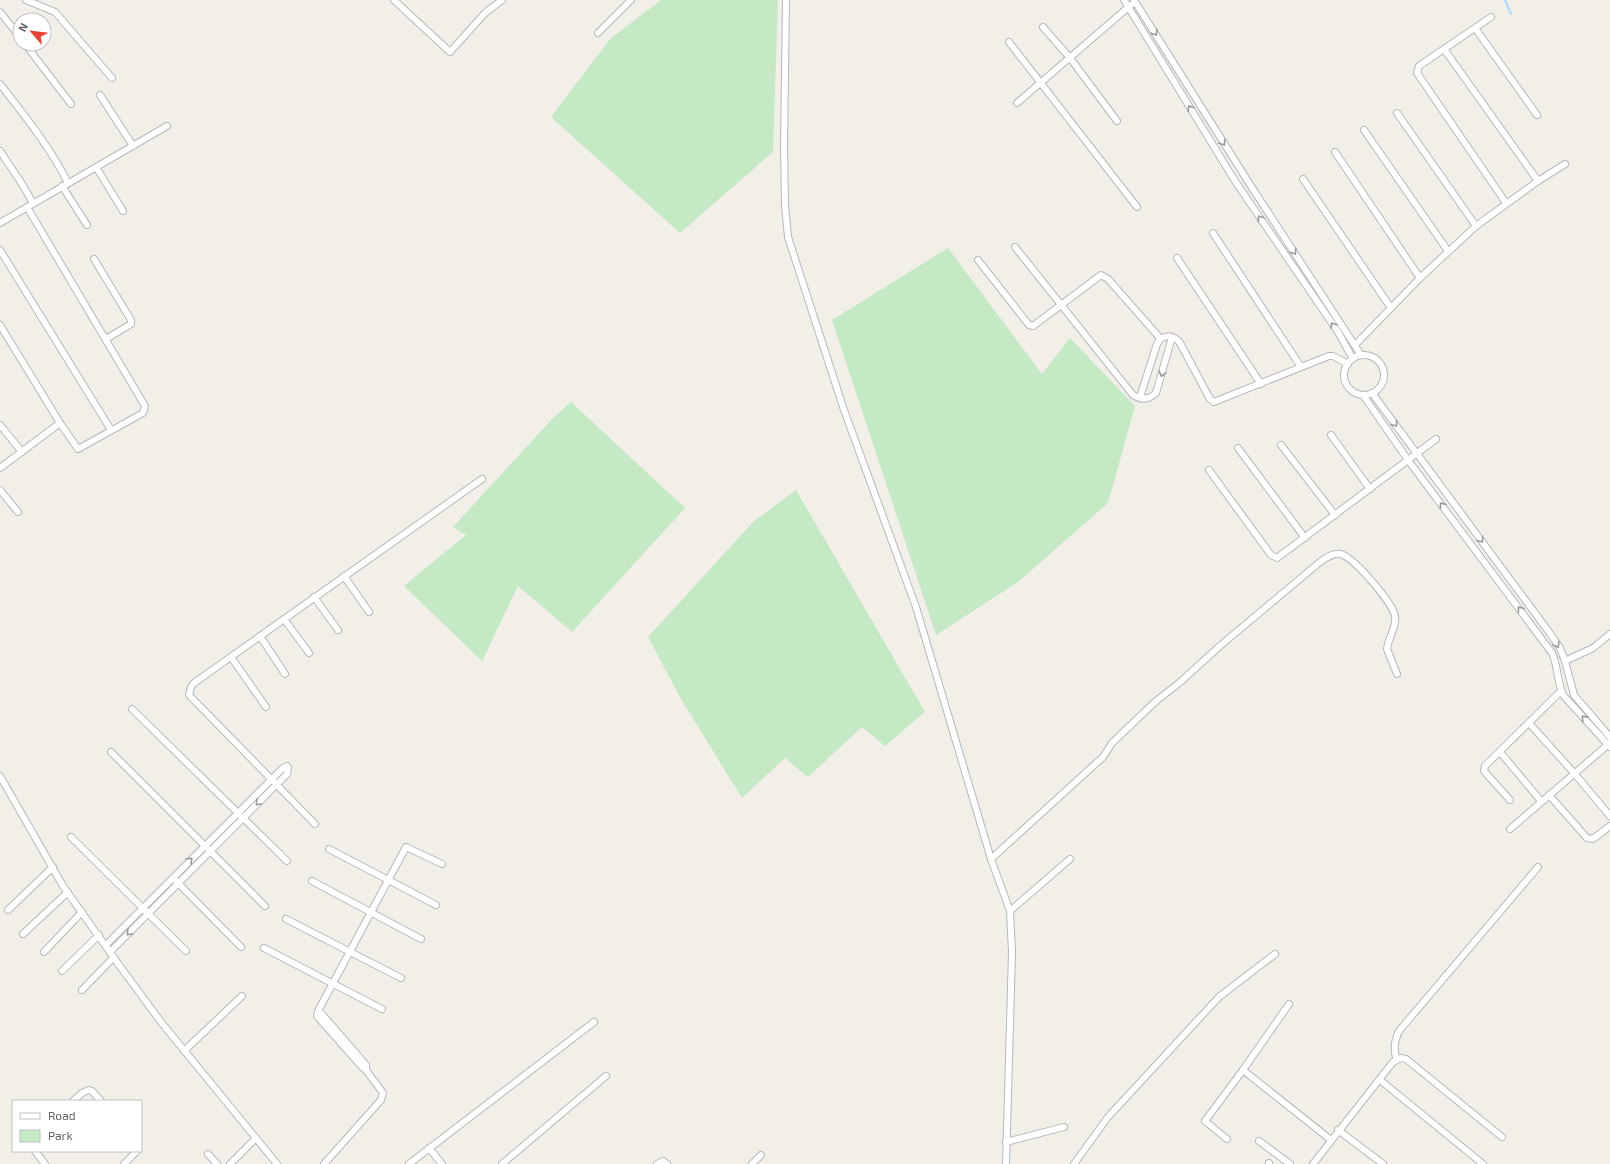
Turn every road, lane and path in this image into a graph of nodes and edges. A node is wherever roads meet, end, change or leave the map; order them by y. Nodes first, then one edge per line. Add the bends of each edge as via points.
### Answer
1 (26, 0) edge
2 (394, 0) edge
3 (502, 0) edge
4 (631, 0) edge
5 (786, 0) edge
6 (1124, 0) edge
7 (1135, 1) edge
8 (1129, 7) junction
9 (0, 12) edge
10 (1491, 17) dead end
11 (12, 27) edge
12 (1043, 27) dead end
13 (1475, 28) junction
14 (598, 33) dead end
15 (1008, 42) dead end
16 (1444, 49) junction
17 (31, 52) edge
18 (1070, 58) junction
19 (112, 78) dead end
20 (1041, 82) junction
21 (0, 84) edge
22 (100, 94) dead end
23 (71, 104) dead end
24 (1017, 104) dead end
25 (1397, 113) dead end
26 (1537, 115) dead end
27 (1117, 121) dead end
28 (167, 126) dead end
29 (1364, 130) dead end
30 (134, 146) junction
31 (0, 151) edge
32 (1335, 152) dead end
33 (1565, 164) dead end
34 (96, 167) junction
35 (1303, 178) dead end
36 (1538, 181) junction
37 (65, 185) junction
38 (1506, 203) junction
39 (30, 205) junction
40 (1137, 207) dead end
41 (123, 211) dead end
42 (0, 223) edge
43 (87, 225) dead end
44 (1476, 226) junction
45 (1212, 233) dead end
46 (1015, 247) dead end
47 (0, 250) edge
48 (1448, 251) junction
49 (1177, 258) dead end
50 (94, 259) dead end
51 (978, 260) dead end
52 (1420, 278) junction
53 (1061, 305) junction
54 (1391, 308) junction
55 (0, 325) edge
56 (1172, 337) junction
57 (1160, 338) junction
58 (106, 339) junction
59 (1355, 345) junction
60 (1361, 355) junction
61 (1350, 361) junction
62 (1301, 368) junction
63 (1261, 384) junction
64 (1372, 393) junction
65 (1363, 395) junction
66 (1140, 397) junction
67 (60, 423) junction
68 (0, 425) edge
69 (111, 430) junction
70 (1331, 435) dead end
71 (1436, 439) dead end
72 (1281, 446) dead end
73 (1238, 448) dead end
74 (22, 452) junction
75 (1417, 454) junction
76 (1408, 460) junction
77 (0, 468) edge
78 (1209, 470) dead end
79 (482, 479) dead end
80 (1370, 489) junction
81 (0, 490) edge
82 (18, 512) dead end
83 (1335, 515) junction
84 (1305, 538) junction
85 (344, 576) junction
86 (314, 597) junction
87 (369, 612) dead end
88 (284, 619) junction
89 (338, 630) dead end
90 (1610, 634) edge
91 (260, 636) junction
92 (309, 654) dead end
93 (230, 657) junction
94 (1565, 661) junction
95 (285, 674) dead end
96 (1397, 674) dead end
97 (1561, 691) junction
98 (266, 706) dead end
99 (132, 709) dead end
100 (1529, 723) junction
101 (1610, 737) edge
102 (1609, 745) edge
103 (111, 752) dead end
104 (1500, 752) junction
105 (1574, 773) junction
106 (0, 776) edge
107 (272, 779) junction
108 (277, 784) junction
109 (1549, 795) junction
110 (1510, 800) dead end
111 (1541, 802) junction
112 (237, 813) junction
113 (1610, 816) edge
114 (243, 818) junction
115 (315, 824) dead end
116 (1610, 826) edge
117 (1510, 829) dead end
118 (71, 837) dead end
119 (204, 846) junction
120 (329, 849) dead end
121 (209, 852) junction
122 (991, 859) junction
123 (1070, 859) dead end
124 (287, 861) dead end
125 (442, 864) dead end
126 (1538, 866) dead end
127 (53, 867) junction
128 (173, 877) junction
129 (390, 879) junction
130 (312, 881) dead end
131 (178, 883) junction
132 (68, 892) junction
133 (436, 905) dead end
134 (265, 906) dead end
135 (143, 907) junction
136 (8, 910) dead end
137 (1010, 911) junction
138 (82, 912) junction
139 (149, 913) junction
140 (372, 913) junction
141 (286, 919) dead end
142 (23, 934) dead end
143 (99, 936) junction
144 (421, 939) dead end
145 (106, 945) junction
146 (241, 947) dead end
147 (264, 948) dead end
148 (186, 951) dead end
149 (44, 952) dead end
150 (350, 952) junction
151 (1275, 954) dead end
152 (112, 955) junction
153 (62, 971) dead end
154 (401, 978) dead end
155 (333, 984) junction
156 (82, 990) dead end
157 (242, 996) dead end
158 (1289, 1004) dead end
159 (382, 1009) dead end
160 (594, 1022) dead end
161 (184, 1051) junction
162 (1396, 1059) junction
163 (1243, 1070) junction
164 (606, 1076) dead end
165 (1380, 1080) junction
166 (74, 1100) edge
167 (100, 1100) edge
168 (1064, 1127) dead end
169 (1338, 1130) junction
170 (1502, 1137) dead end
171 (256, 1138) junction
172 (1227, 1139) dead end
173 (1331, 1140) junction
174 (1260, 1141) dead end
175 (1006, 1142) junction
176 (429, 1148) junction
177 (36, 1152) edge
178 (136, 1152) edge
179 (208, 1154) dead end
180 (761, 1155) dead end
181 (45, 1164) edge
182 (124, 1164) edge
183 (217, 1164) edge
184 (230, 1164) edge
185 (277, 1164) edge
186 (324, 1164) edge
187 (409, 1164) edge
188 (442, 1164) edge
189 (502, 1164) edge
190 (657, 1164) edge
191 (667, 1164) edge
192 (752, 1164) edge
193 (1006, 1164) edge
194 (1074, 1164) edge
195 (1290, 1164) edge
196 (1313, 1164) edge
197 (1383, 1164) edge
198 (1483, 1164) edge

1 - 19 street via 55,12
2 - 3 street via 450,52 485,13
4 - 14 street
5 - 122 street via 784,147 785,205 789,242 844,410 916,607
6 - 8 street
7 - 8 street
7 -> 59 street via 1249,184
8 - 18 street
61 -> 8 street via 1338,332 1235,181
9 - 11 street
10 - 13 street
12 - 18 street
13 - 16 street
13 - 26 street
15 - 20 street
16 - 36 street
16 - 38 street via 1419,66 1416,73
17 - 23 street
18 - 20 street
18 - 27 street
20 - 24 street
20 - 40 street
21 - 37 street via 60,167
22 - 30 street
25 - 44 street
28 - 30 street
29 - 48 street
30 - 34 street
31 - 39 street via 22,184
32 - 52 street
33 - 36 street
34 - 37 street
34 - 41 street
35 - 54 street
36 - 38 street
37 - 39 street
37 - 43 street
38 - 44 street
39 - 42 street
39 - 58 street
44 - 48 street
45 - 62 street
46 - 53 street
47 - 69 street
48 - 52 street
49 - 63 street
50 - 58 street via 131,320 131,324
51 - 53 street via 1029,325 1033,326
52 - 54 street
53 - 57 street via 1101,275 1108,279
53 - 66 street via 1128,390
54 - 59 street
55 - 67 street
56 - 57 street
56 - 63 street via 1180,343 1212,401 1217,402
56 -> 66 street via 1156,393 1148,399
57 - 66 street
58 - 69 street via 145,406 143,413
59 - 60 street
60 - 61 street
60 - 64 street via 1374,357 1384,371 1382,383
61 - 62 street via 1333,356
61 - 65 street via 1344,372 1347,385 1351,390
62 - 63 street
64 - 65 street
64 -> 75 street
65 - 76 street
67 - 69 street via 78,449
67 - 74 street
68 - 74 street
70 - 80 street
71 - 75 street
72 - 83 street
73 - 84 street
74 - 77 street
75 - 76 street
75 -> 94 street via 1549,632
76 - 80 street
97 -> 76 street via 1552,652
78 - 84 street via 1271,555 1277,558
79 - 85 street
80 - 83 street
81 - 82 street
83 - 84 street
85 - 86 street
85 - 87 street
86 - 88 street
86 - 89 street
88 - 91 street
88 - 92 street
90 - 94 street via 1593,648
91 - 93 street
91 - 95 street
93 - 98 street
93 - 107 street via 194,683 189,696
94 - 101 street via 1574,695
96 - 122 street via 1387,649 1395,624 1393,609 1356,564 1342,554 1333,554 1308,572 1156,701 1112,743 1103,757
97 - 100 street
102 -> 97 street
99 - 112 street
100 - 104 street
100 - 105 street
102 - 105 street
103 - 119 street
104 - 110 street via 1484,769
104 - 111 street
105 - 109 street
105 - 113 street
106 - 127 street
107 - 108 street
107 - 108 street via 287,766 289,771
107 - 112 street
108 -> 114 street
108 - 115 street
109 - 111 street
109 - 116 street via 1587,838 1593,839
111 - 117 street
112 - 114 street
112 - 119 street
114 - 121 street
114 - 124 street
118 - 135 street
119 - 121 street
128 -> 119 street
120 - 129 street
121 - 131 street
121 - 134 street
122 - 137 street
123 - 137 street
125 - 129 street via 406,847
126 - 162 street via 1399,1032 1394,1047
127 - 132 street
127 - 136 street
128 - 131 street
128 - 135 street
129 - 133 street
129 - 140 street
130 - 140 street
131 - 139 street
131 - 146 street
132 - 138 street
132 - 142 street
135 - 139 street
135 - 145 street
137 - 175 street via 1012,952
138 - 143 street
138 - 149 street
139 - 148 street
139 -> 152 street
140 - 144 street
140 - 150 street
141 - 150 street
143 - 145 street
143 - 153 street
145 - 152 street
147 - 155 street
150 - 154 street
150 - 155 street
151 - 194 street via 1219,997 1108,1117
152 - 156 street
152 - 161 street
155 - 159 street
155 - 186 street via 318,1011 318,1016 366,1070 383,1094 381,1100
157 - 161 street
158 - 163 street
160 - 176 street
161 - 171 street
162 - 165 street
162 - 170 street via 1406,1059
163 - 172 street via 1205,1121
163 - 173 street
164 - 189 street
165 - 169 street
165 - 198 street
166 - 167 street via 89,1090
168 - 175 street
169 - 173 street
169 - 197 street
171 - 184 street
171 - 185 street
173 - 196 street
174 - 195 street
175 - 193 street
176 - 187 street
176 - 188 street
177 - 181 street
178 - 182 street
179 - 183 street
180 - 192 street
190 - 191 street via 663,1161

